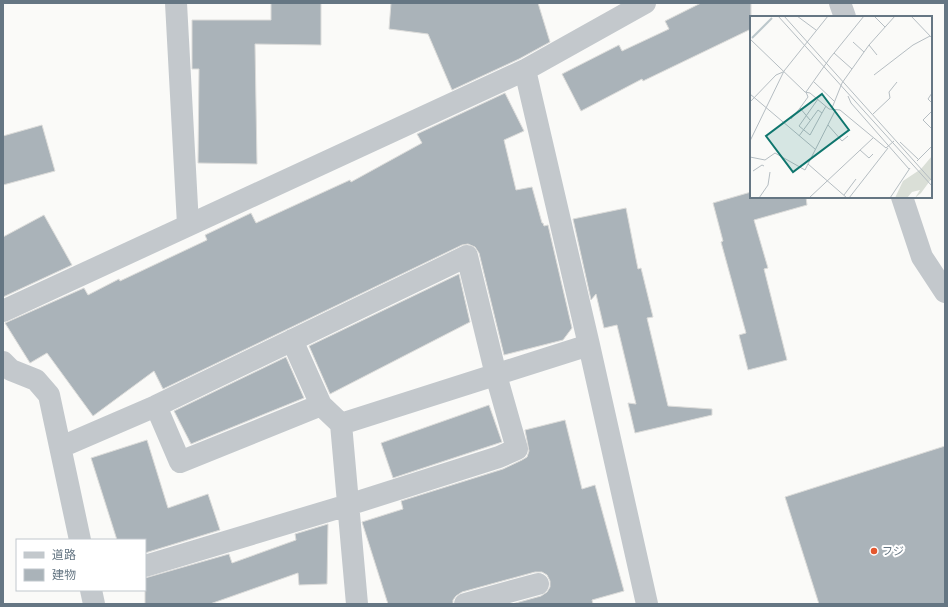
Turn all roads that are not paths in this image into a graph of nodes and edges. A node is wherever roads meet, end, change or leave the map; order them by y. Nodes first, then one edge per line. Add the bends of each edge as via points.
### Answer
1 (176, 3) edge
2 (645, 3) edge
3 (840, 3) edge
4 (845, 16) edge
5 (525, 70) junction
6 (902, 198) edge
7 (188, 225) junction
8 (945, 292) edge
9 (3, 311) edge
10 (292, 340) junction
11 (589, 345) junction
12 (6, 370) edge
13 (496, 375) junction
14 (321, 405) junction
15 (156, 406) junction
16 (341, 424) junction
17 (60, 447) junction
18 (348, 505) junction
19 (80, 539) edge
20 (146, 566) edge
21 (538, 584) dead end
22 (91, 591) edge
23 (94, 604) edge
24 (357, 604) edge
25 (465, 604) edge
26 (646, 604) edge

1 - 7 street
2 - 5 street
3 - 4 street
5 - 7 street
5 - 11 street
6 - 8 street via 922,257
7 - 9 street
10 - 13 street via 467,256
10 - 14 street
10 - 15 street
11 - 13 street
11 - 26 street
12 - 17 street via 36,380 49,395
13 - 16 street
13 - 18 street via 518,449
14 - 15 street via 180,462
14 - 16 street
15 - 17 street
16 - 18 street
17 - 19 street
18 - 20 street
18 - 24 street
21 - 25 street
22 - 23 street

